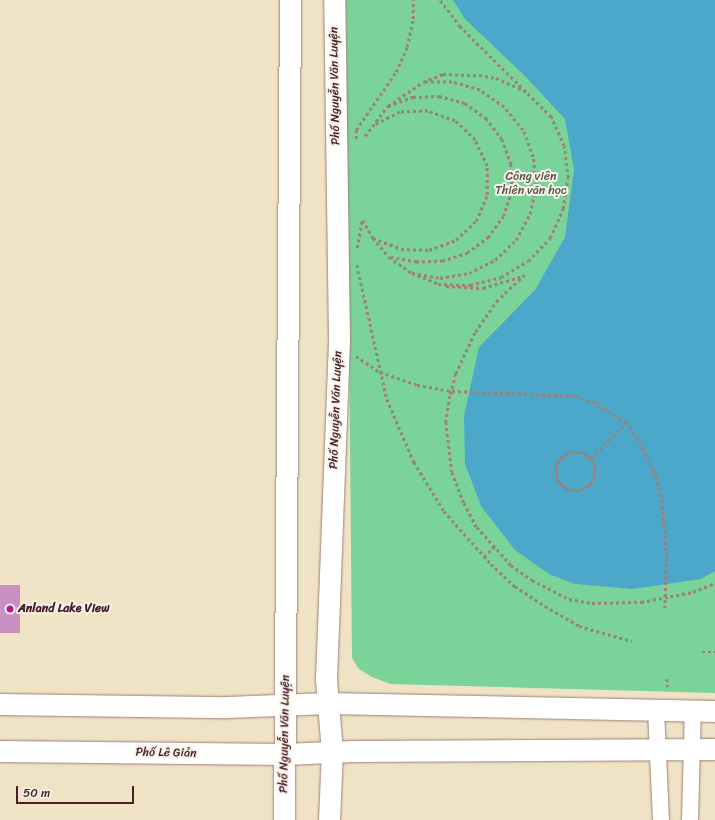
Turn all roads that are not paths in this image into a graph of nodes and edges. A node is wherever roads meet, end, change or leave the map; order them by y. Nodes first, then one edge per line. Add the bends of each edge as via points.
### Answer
1 (290, 0) edge
2 (334, 0) edge
3 (328, 703) junction
4 (0, 704) edge
5 (286, 704) junction
6 (693, 709) junction
7 (656, 710) junction
8 (715, 711) edge
9 (715, 749) edge
10 (691, 750) junction
11 (0, 751) edge
12 (658, 751) junction
13 (332, 752) junction
14 (285, 754) junction
15 (284, 820) edge
16 (329, 820) edge
17 (661, 820) edge
18 (690, 820) edge

1 - 5 main road, Phố Nguyễn Văn Luyện
2 - 3 main road, Phố Nguyễn Văn Luyện via 338,340 326,679
3 - 5 main road
3 - 7 main road
3 - 13 main road, Phố Nguyễn Văn Luyện
4 - 5 main road via 227,707
5 - 14 main road, Phố Nguyễn Văn Luyện
6 - 7 main road
6 - 8 main road
6 - 10 street
7 - 12 street
9 - 10 main road, Phố Lê Giản
10 - 12 main road, Phố Lê Giản
10 - 18 street
11 - 14 main road, Phố Lê Giản
12 - 13 main road, Phố Lê Giản
12 - 17 street
13 - 14 main road, Phố Lê Giản
13 - 16 main road, Phố Nguyễn Văn Luyện
14 - 15 main road, Phố Nguyễn Văn Luyện

